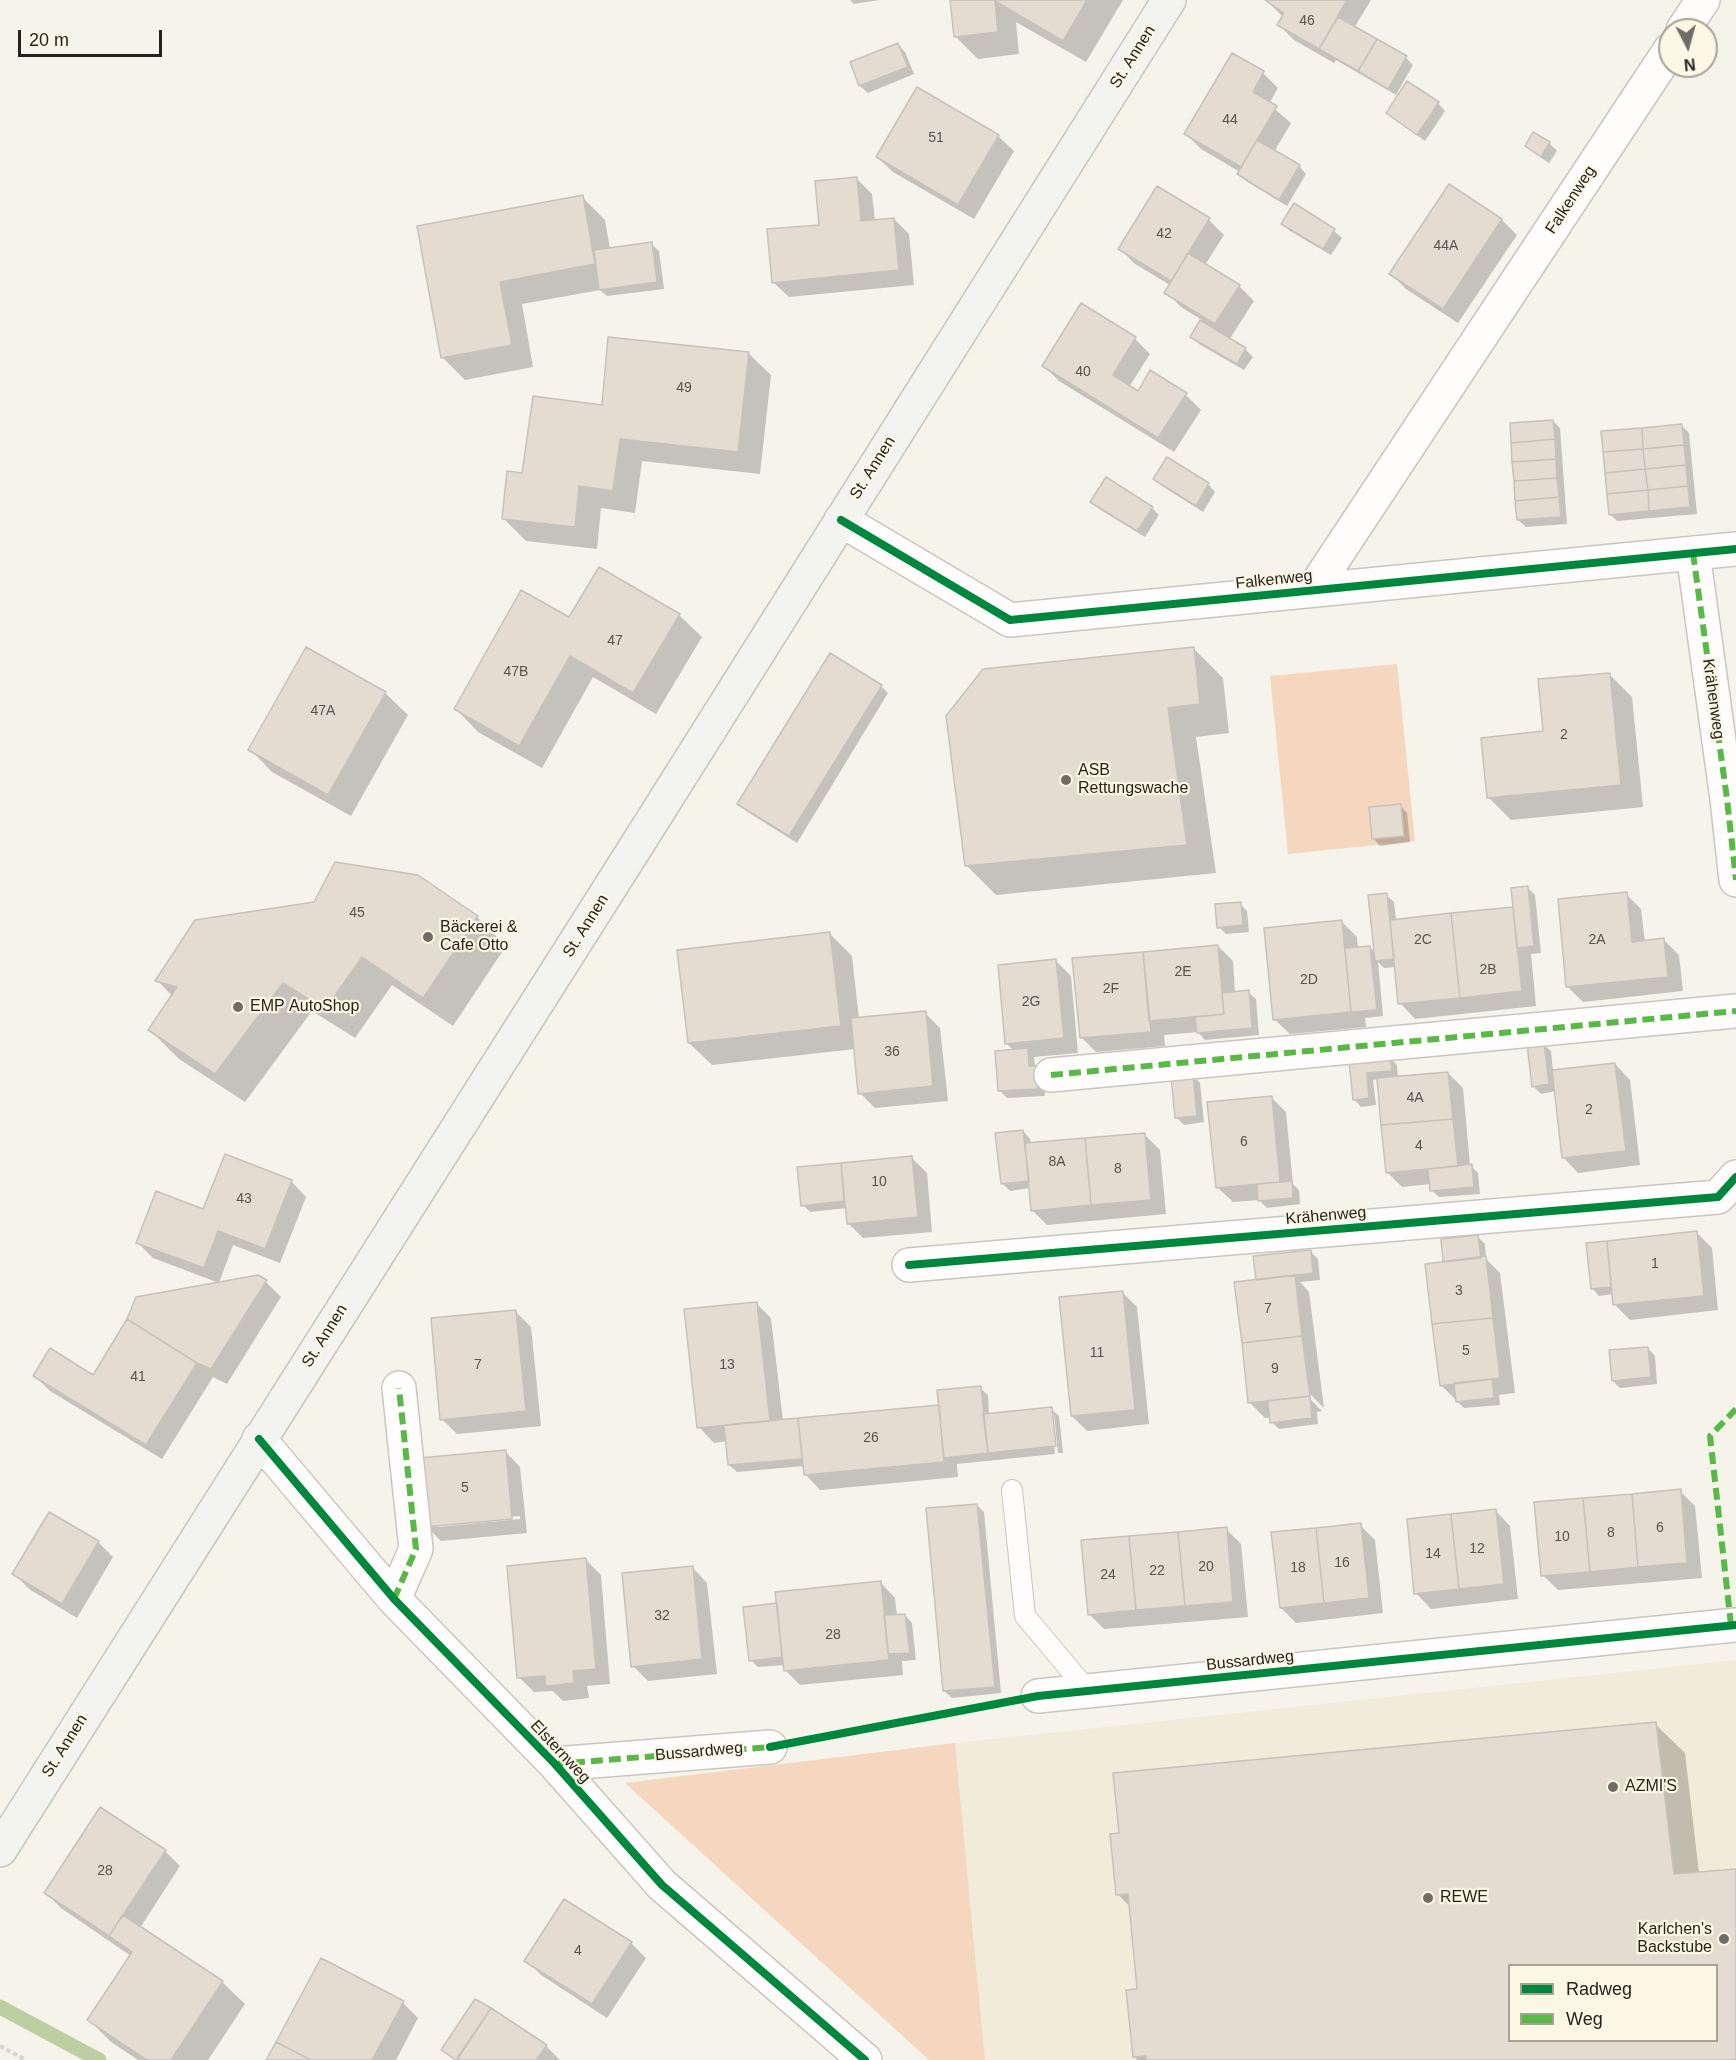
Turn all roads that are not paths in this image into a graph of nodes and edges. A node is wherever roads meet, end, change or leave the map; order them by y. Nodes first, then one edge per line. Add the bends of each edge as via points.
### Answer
1 (1169, 0) edge
2 (1703, 0) edge
3 (1691, 18) edge
4 (1658, 68) edge
5 (841, 520) junction
6 (1736, 549) edge
7 (1694, 553) junction
8 (1313, 590) junction
9 (1736, 880) edge
10 (1736, 1011) edge
11 (1051, 1075) dead end
12 (1736, 1178) edge
13 (909, 1265) dead end
14 (399, 1388) dead end
15 (259, 1439) junction
16 (1012, 1490) dead end
17 (394, 1599) junction
18 (1736, 1625) edge
19 (1088, 1691) junction
20 (1038, 1696) dead end
21 (771, 1747) dead end
22 (555, 1764) junction
23 (0, 1850) edge
24 (865, 2060) edge

1 - 5 main road, St. Annen
2 - 3 street
4 - 8 street, Falkenweg
5 - 8 street, Falkenweg via 1010,620
5 - 15 main road, St. Annen
6 - 7 street, Falkenweg
7 - 8 street, Falkenweg
7 - 9 street, Krähenweg
10 - 11 street
12 - 13 street, Krähenweg via 1718,1197
14 - 17 street via 416,1549
15 - 17 street, Elsternweg
15 - 23 main road, St. Annen
16 - 19 lane via 1025,1616
17 - 22 street, Elsternweg
18 - 19 street, Bussardweg
19 - 20 street, Bussardweg
21 - 22 street, Bussardweg
22 - 24 street, Elsternweg via 662,1886

